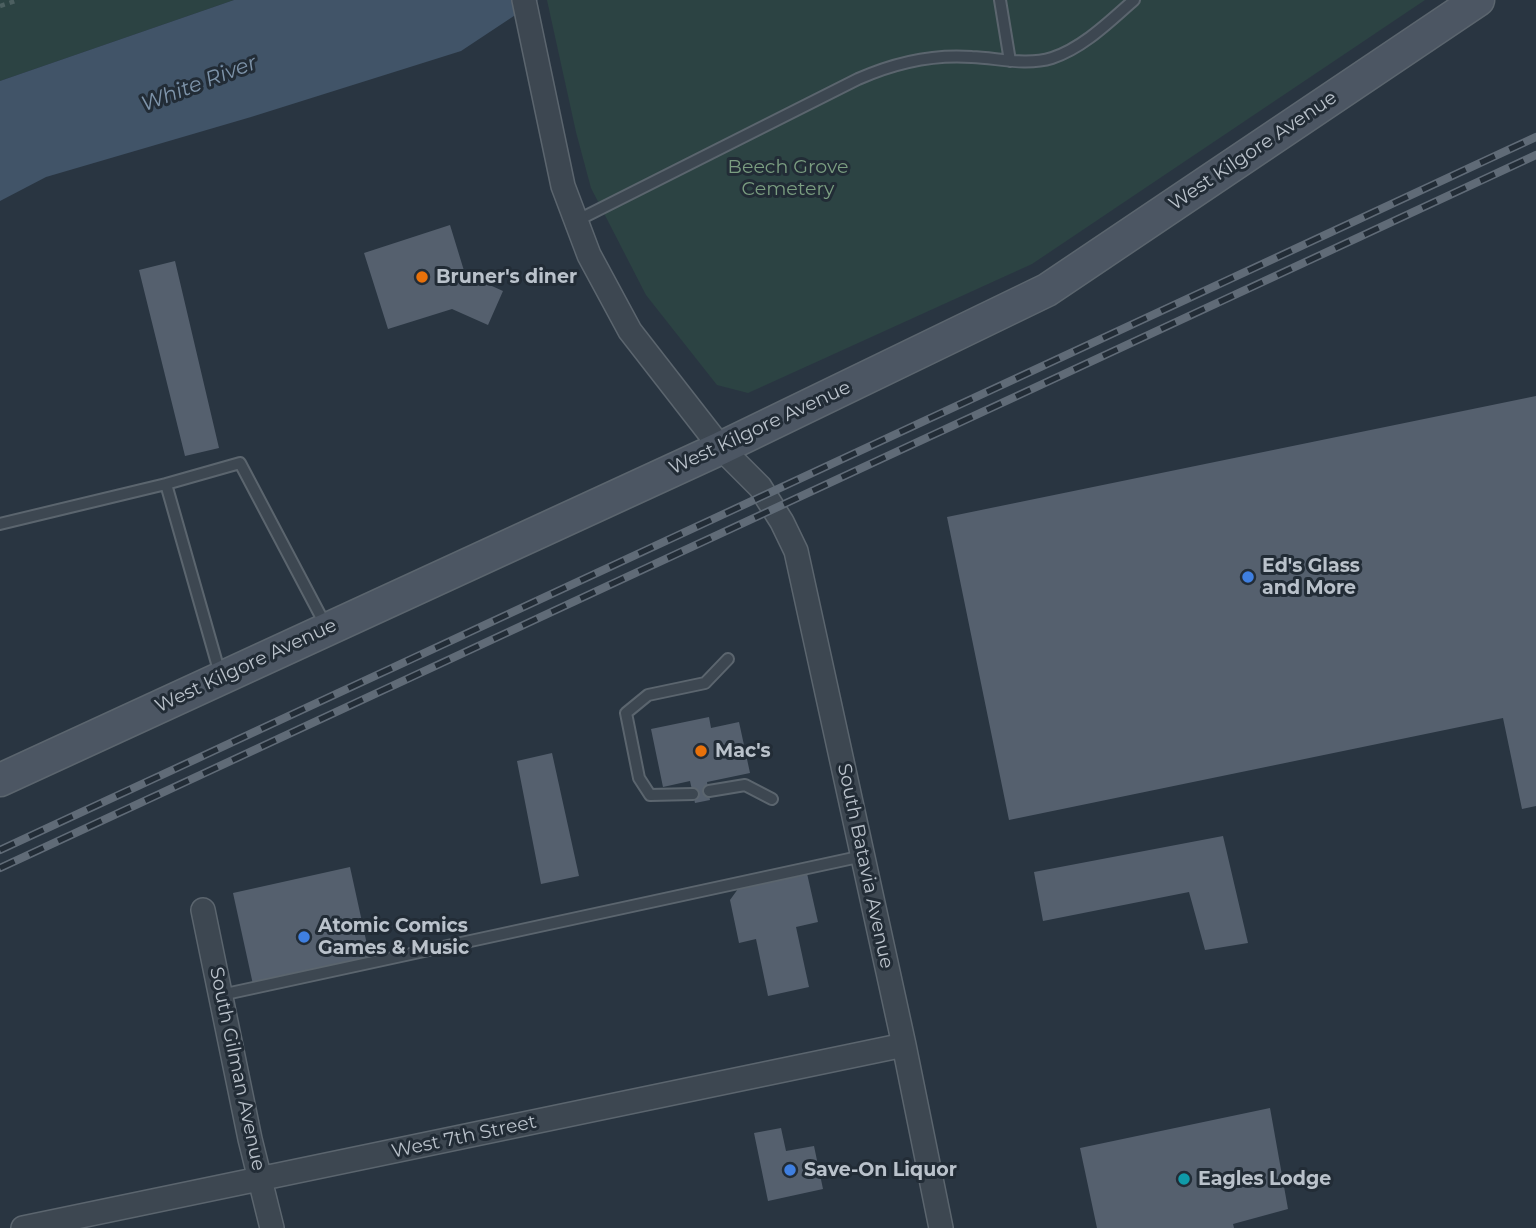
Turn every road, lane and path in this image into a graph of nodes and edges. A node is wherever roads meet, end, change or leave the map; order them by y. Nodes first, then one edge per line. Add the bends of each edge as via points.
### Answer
1 (18, 0) edge
2 (524, 0) edge
3 (1000, 0) edge
4 (1134, 0) edge
5 (1478, 0) edge
6 (0, 6) edge
7 (1010, 61) junction
8 (576, 221) junction
9 (721, 447) junction
10 (166, 484) junction
11 (0, 524) edge
12 (327, 629) junction
13 (728, 659) dead end
14 (221, 678) junction
15 (0, 780) edge
16 (709, 791) dead end
17 (693, 794) dead end
18 (772, 799) dead end
19 (863, 856) junction
20 (203, 910) dead end
21 (220, 995) junction
22 (904, 1045) junction
23 (260, 1179) junction
24 (937, 1227) edge
25 (23, 1228) edge
26 (272, 1228) edge

1 - 6 path
2 - 8 street, South Batavia Avenue via 563,186
3 - 7 lane
4 - 7 lane via 1056,57
5 - 9 main road, West Kilgore Avenue via 1047,290
7 - 8 lane via 916,59 884,68
8 - 9 street, South Batavia Avenue via 589,255 631,331
9 - 12 main road, West Kilgore Avenue
9 - 19 street, South Batavia Avenue via 760,488 796,551
10 - 11 lane
10 - 12 lane via 240,463
10 - 14 lane
12 - 14 main road, West Kilgore Avenue
13 - 17 lane via 705,683 648,695 626,713 639,778 650,795
14 - 15 main road, West Kilgore Avenue
16 - 18 lane via 745,785
19 - 21 lane
19 - 22 street, South Batavia Avenue
20 - 21 street, South Gilman Avenue
21 - 23 street, South Gilman Avenue
22 - 23 street, West 7th Street
22 - 24 street, South Batavia Avenue
23 - 25 street, West 7th Street
23 - 26 street, South Gilman Avenue

